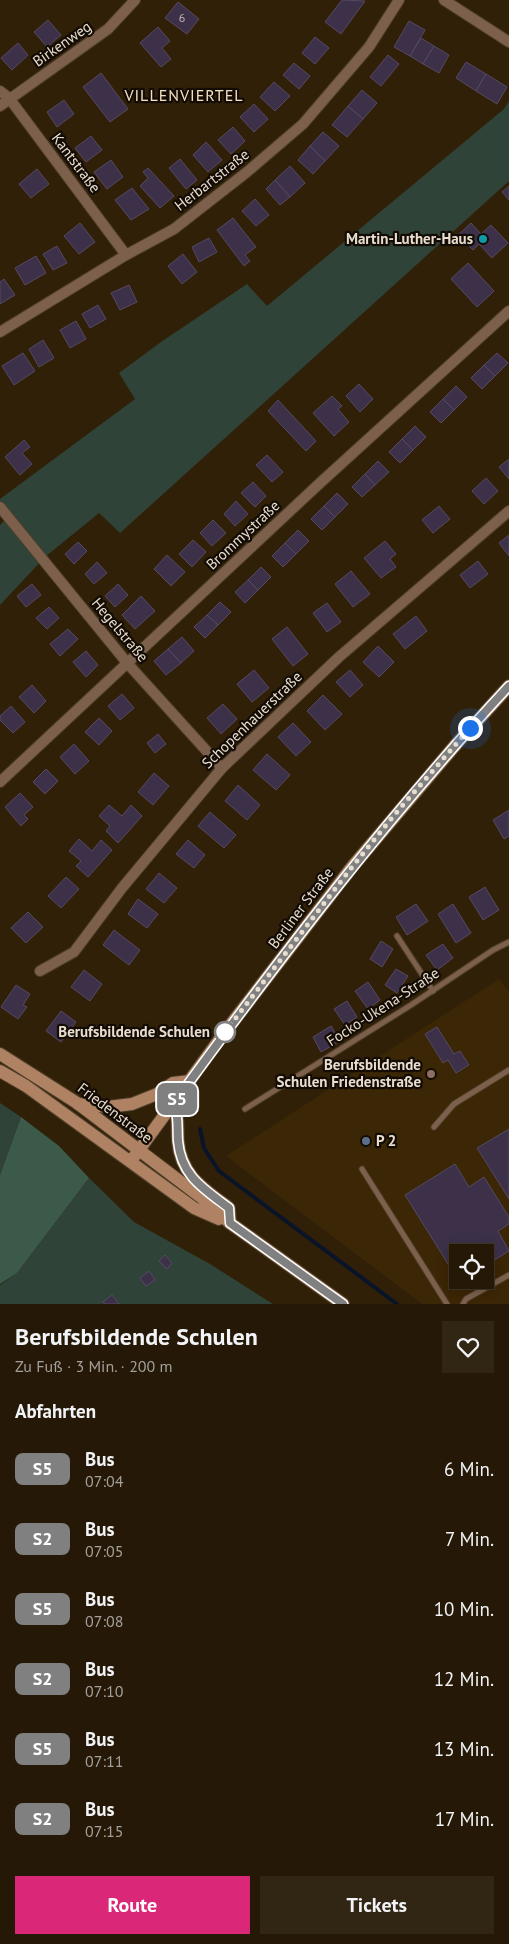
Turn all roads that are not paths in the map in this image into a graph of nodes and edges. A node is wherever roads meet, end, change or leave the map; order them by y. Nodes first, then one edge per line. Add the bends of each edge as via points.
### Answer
1 (135, 0) edge
2 (399, 0) edge
3 (444, 0) edge
4 (509, 42) edge
5 (0, 91) edge
6 (9, 98) junction
7 (0, 106) edge
8 (126, 255) junction
9 (509, 312) edge
10 (0, 332) edge
11 (0, 507) edge
12 (509, 511) edge
13 (128, 664) junction
14 (509, 686) edge
15 (222, 768) junction
16 (0, 782) edge
17 (397, 936) dead end
18 (509, 942) edge
19 (40, 971) dead end
20 (433, 990) junction
21 (0, 1054) edge
22 (509, 1070) edge
23 (0, 1071) edge
24 (190, 1081) junction
25 (174, 1103) junction
26 (77, 1104) junction
27 (245, 1109) dead end
28 (434, 1127) dead end
29 (135, 1156) junction
30 (362, 1169) dead end
31 (230, 1223) junction
32 (509, 1275) edge
33 (343, 1304) edge
34 (447, 1304) edge
35 (463, 1304) edge

1 - 6 street, Birkenweg via 108,29
2 - 8 street, Herbartstraße via 369,47 303,124 174,229
3 - 4 street
5 - 6 street, Kantstraße
6 - 7 street, Birkenweg
6 - 8 street, Kantstraße
8 - 10 street, Herbartstraße
9 - 13 street, Brommystraße via 320,483
11 - 13 street, Hegelstraße
12 - 15 street, Schopenhauerstraße via 339,657
13 - 15 street, Hegelstraße
13 - 16 street, Brommystraße
14 - 24 main road, Berliner Straße via 352,867
15 - 19 street, Schopenhauerstraße via 122,888 74,952
17 - 20 lane
18 - 20 lane, Focko-Ukena-Straße
20 - 27 lane, Focko-Ukena-Straße
21 - 26 main road, Friedenstraße
22 - 28 lane via 454,1104
23 - 29 main road, Friedenstraße
24 - 25 main road, Berliner Straße
24 - 26 main road via 173,1083 132,1104 108,1107
25 - 29 main road, Berliner Straße
25 - 31 main road via 183,1162 200,1186 229,1208
26 - 29 main road, Friedenstraße
29 - 31 main road, Friedenstraße via 194,1208
30 - 34 lane
31 - 33 main road, Friedenstraße
32 - 35 lane via 466,1299

